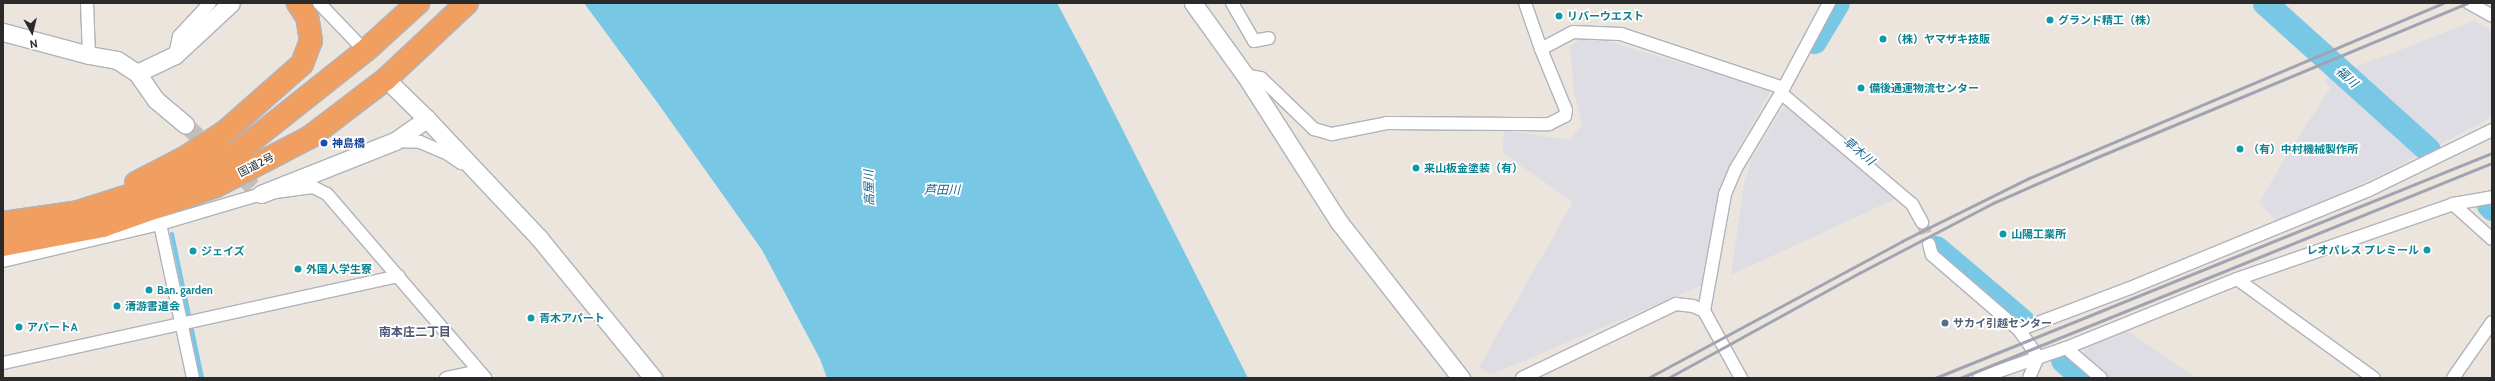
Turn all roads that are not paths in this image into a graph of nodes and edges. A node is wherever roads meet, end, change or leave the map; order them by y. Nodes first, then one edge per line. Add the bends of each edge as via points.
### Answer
1 (87, 3) edge
2 (210, 3) edge
3 (231, 3) edge
4 (298, 3) edge
5 (319, 3) edge
6 (418, 3) edge
7 (467, 3) edge
8 (1193, 3) edge
9 (1232, 3) edge
10 (1525, 3) edge
11 (1829, 3) edge
12 (2470, 3) edge
13 (2492, 16) edge
14 (3, 32) edge
15 (1269, 38) dead end
16 (371, 45) junction
17 (1541, 49) junction
18 (88, 55) junction
19 (175, 55) junction
20 (137, 73) junction
21 (1245, 75) junction
22 (386, 79) junction
23 (1782, 90) junction
24 (427, 119) junction
25 (185, 124) tunnel mouth
26 (2492, 130) edge
27 (395, 141) junction
28 (492, 187) junction
29 (261, 194) junction
30 (2492, 197) edge
31 (2453, 204) junction
32 (29, 219) junction
33 (1922, 222) tunnel mouth
34 (3, 223) edge
35 (160, 224) junction
36 (2492, 239) edge
37 (1929, 244) tunnel mouth
38 (3, 245) edge
39 (3, 261) edge
40 (399, 276) junction
41 (2237, 279) junction
42 (1704, 311) junction
43 (2492, 322) edge
44 (189, 323) junction
45 (2019, 330) junction
46 (2066, 348) junction
47 (2038, 357) junction
48 (3, 363) edge
49 (482, 374) edge
50 (193, 378) edge
51 (446, 378) edge
52 (653, 378) edge
53 (1461, 378) edge
54 (1522, 378) edge
55 (1741, 378) edge
56 (1980, 378) edge
57 (2029, 378) edge
58 (2101, 378) edge
59 (2374, 378) edge
60 (2453, 378) edge

1 - 18 street
2 - 19 street via 179,36
3 - 19 street
4 - 32 highway via 307,17 311,41 302,64 226,131 186,157 123,190
5 - 16 street
6 - 16 highway, 国道2号
7 - 22 highway, 国道2号
8 - 21 street
9 - 15 street via 1254,41
10 - 17 street
11 - 23 street
12 - 13 street
14 - 18 street
16 - 32 highway, 国道2号 via 240,150 176,181 78,212
17 - 21 street via 1566,110 1565,116 1549,124 1387,123 1332,134 1314,129 1261,78
17 - 23 street via 1573,32 1621,34
18 - 20 street via 117,60
19 - 20 street
20 - 25 street via 156,100
21 - 53 street via 1339,222
22 - 24 street
22 - 38 highway, 国道2号 via 310,137 216,186 103,226
23 - 33 street via 1912,204
23 - 42 street via 1735,170 1725,194
24 - 27 street
24 - 28 street
26 - 45 street via 2369,190 2130,288
27 - 28 street via 420,142 448,154
27 - 29 street
28 - 52 street via 539,238
29 - 35 street
29 - 40 street via 314,187 327,194
30 - 31 street
31 - 36 street
31 - 41 street
32 - 34 highway, 国道2号
35 - 39 street
35 - 44 street
37 - 45 street via 1932,255
40 - 44 street
40 - 49 street
41 - 46 street
41 - 59 street
42 - 54 street via 1693,306 1676,304
42 - 55 street
43 - 60 street
44 - 48 street
44 - 50 street
45 - 47 street
46 - 47 street
46 - 58 street
47 - 56 street
47 - 57 street
49 - 51 street

